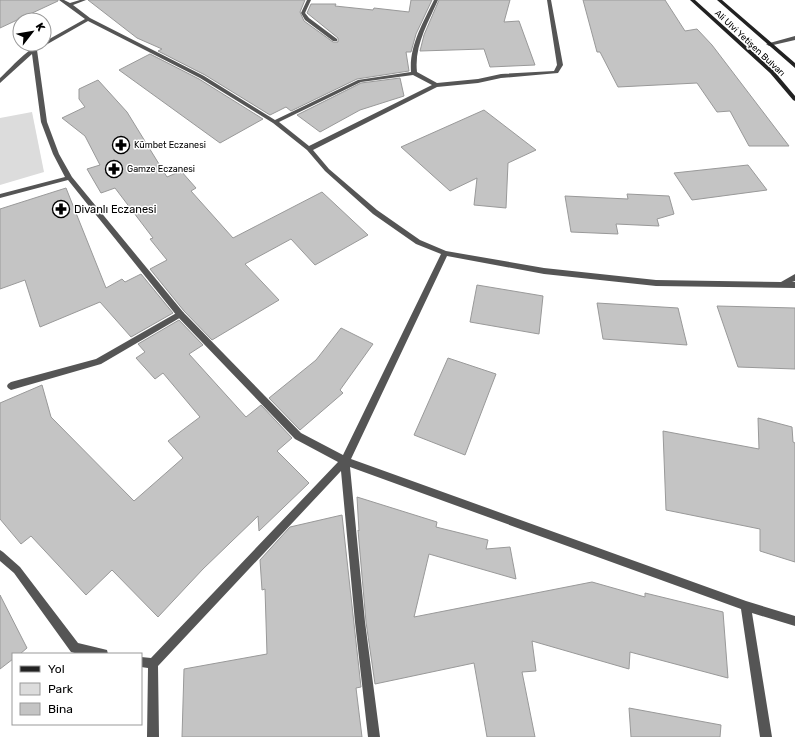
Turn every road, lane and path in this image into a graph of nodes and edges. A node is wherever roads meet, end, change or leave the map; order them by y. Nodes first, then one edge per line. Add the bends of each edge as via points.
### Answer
1 (61, 0) edge
2 (84, 0) edge
3 (309, 0) edge
4 (436, 0) edge
5 (549, 0) edge
6 (692, 0) edge
7 (718, 0) edge
8 (70, 5) junction
9 (88, 18) junction
10 (795, 38) edge
11 (52, 39) edge
12 (335, 40) dead end
13 (769, 44) junction
14 (32, 52) edge
15 (34, 52) edge
16 (795, 66) edge
17 (414, 73) junction
18 (0, 81) edge
19 (436, 85) junction
20 (795, 99) edge
21 (275, 122) junction
22 (309, 149) junction
23 (69, 178) junction
24 (0, 196) edge
25 (445, 253) junction
26 (795, 277) edge
27 (795, 285) edge
28 (782, 286) junction
29 (180, 314) junction
30 (11, 386) dead end
31 (345, 461) junction
32 (0, 555) edge
33 (746, 606) junction
34 (795, 621) edge
35 (98, 653) edge
36 (142, 662) edge
37 (153, 664) junction
38 (153, 737) edge
39 (374, 737) edge
40 (766, 737) edge

1 - 8 street
2 - 8 street
3 - 12 street via 303,13 306,19
4 - 17 street via 417,46 412,67
5 - 19 street via 560,65 556,72
6 - 20 main road, Ali Ulvi Yetişen Bulvarı via 772,72
7 - 13 main road
8 - 9 street
9 - 11 street
9 - 21 street via 202,77
10 - 13 street
13 - 16 main road
14 - 18 street
15 - 23 street via 44,122 56,154
17 - 19 street
17 - 21 street via 360,81
19 - 22 street
21 - 22 street
22 - 25 street via 327,170 375,212 418,242
23 - 24 street
23 - 29 street
25 - 28 street via 544,271 656,283
25 - 31 street
26 - 28 street
27 - 28 street
29 - 30 street via 98,362
29 - 31 street via 298,436
31 - 33 street
31 - 37 street
31 - 39 street
32 - 35 street via 16,570 75,648
33 - 34 street
33 - 40 street
36 - 37 street
37 - 38 street

